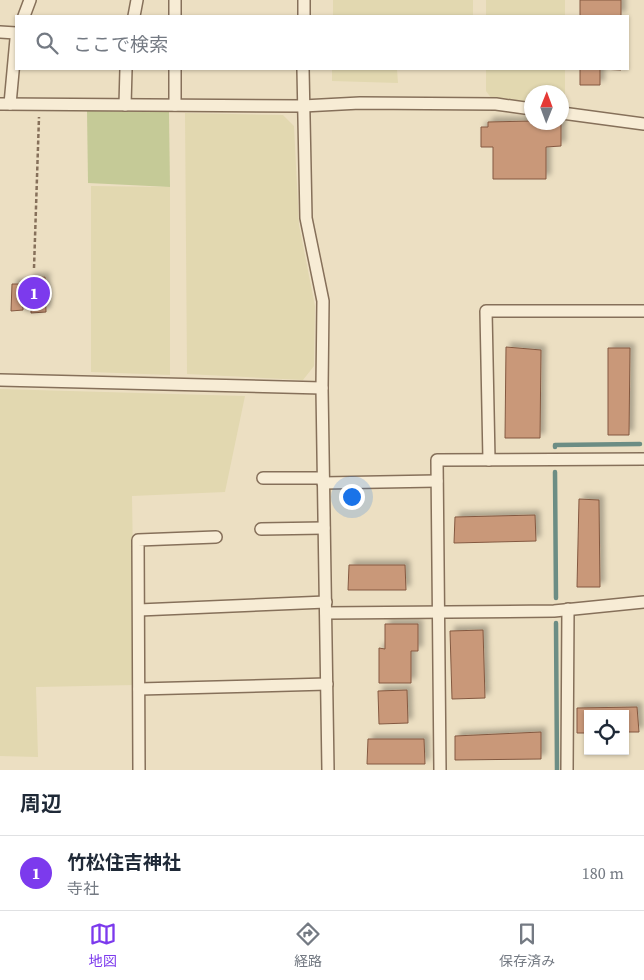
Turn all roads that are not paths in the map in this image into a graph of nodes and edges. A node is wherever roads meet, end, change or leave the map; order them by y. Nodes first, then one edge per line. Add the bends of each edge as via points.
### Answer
1 (30, 0) edge
2 (137, 0) edge
3 (175, 0) edge
4 (304, 0) edge
5 (24, 15) edge
6 (134, 15) edge
7 (175, 15) edge
8 (304, 15) edge
9 (0, 32) edge
10 (15, 33) edge
11 (15, 45) edge
12 (126, 70) edge
13 (175, 70) edge
14 (303, 70) edge
15 (5, 104) edge
16 (125, 105) junction
17 (176, 105) junction
18 (303, 106) junction
19 (524, 108) edge
20 (569, 114) edge
21 (644, 124) edge
22 (644, 312) edge
23 (0, 380) edge
24 (322, 388) junction
25 (644, 459) edge
26 (489, 460) junction
27 (263, 478) dead end
28 (323, 481) junction
29 (437, 481) junction
30 (324, 528) junction
31 (261, 529) dead end
32 (216, 537) dead end
33 (644, 602) edge
34 (326, 608) junction
35 (138, 610) junction
36 (568, 610) junction
37 (437, 613) junction
38 (327, 684) junction
39 (139, 689) junction
40 (139, 770) edge
41 (328, 770) edge
42 (440, 770) edge
43 (567, 770) edge

1 - 5 street
2 - 6 street
3 - 7 street
4 - 8 street
9 - 10 street
11 - 15 street
12 - 16 street
13 - 17 street
14 - 18 street
15 - 16 street
16 - 17 street
17 - 18 street
18 - 19 street via 496,104
18 - 24 street via 306,218 323,301
20 - 21 street
22 - 26 street via 486,311
23 - 24 street
24 - 28 street
25 - 26 street
26 - 29 street via 437,460
27 - 28 street
28 - 29 street
28 - 30 street
29 - 37 street
30 - 31 street
30 - 34 street
32 - 35 street via 138,540
33 - 36 street
34 - 35 street
34 - 37 street
34 - 38 street
35 - 39 street
36 - 37 street
36 - 43 street
37 - 42 street
38 - 39 street
38 - 41 street
39 - 40 street

